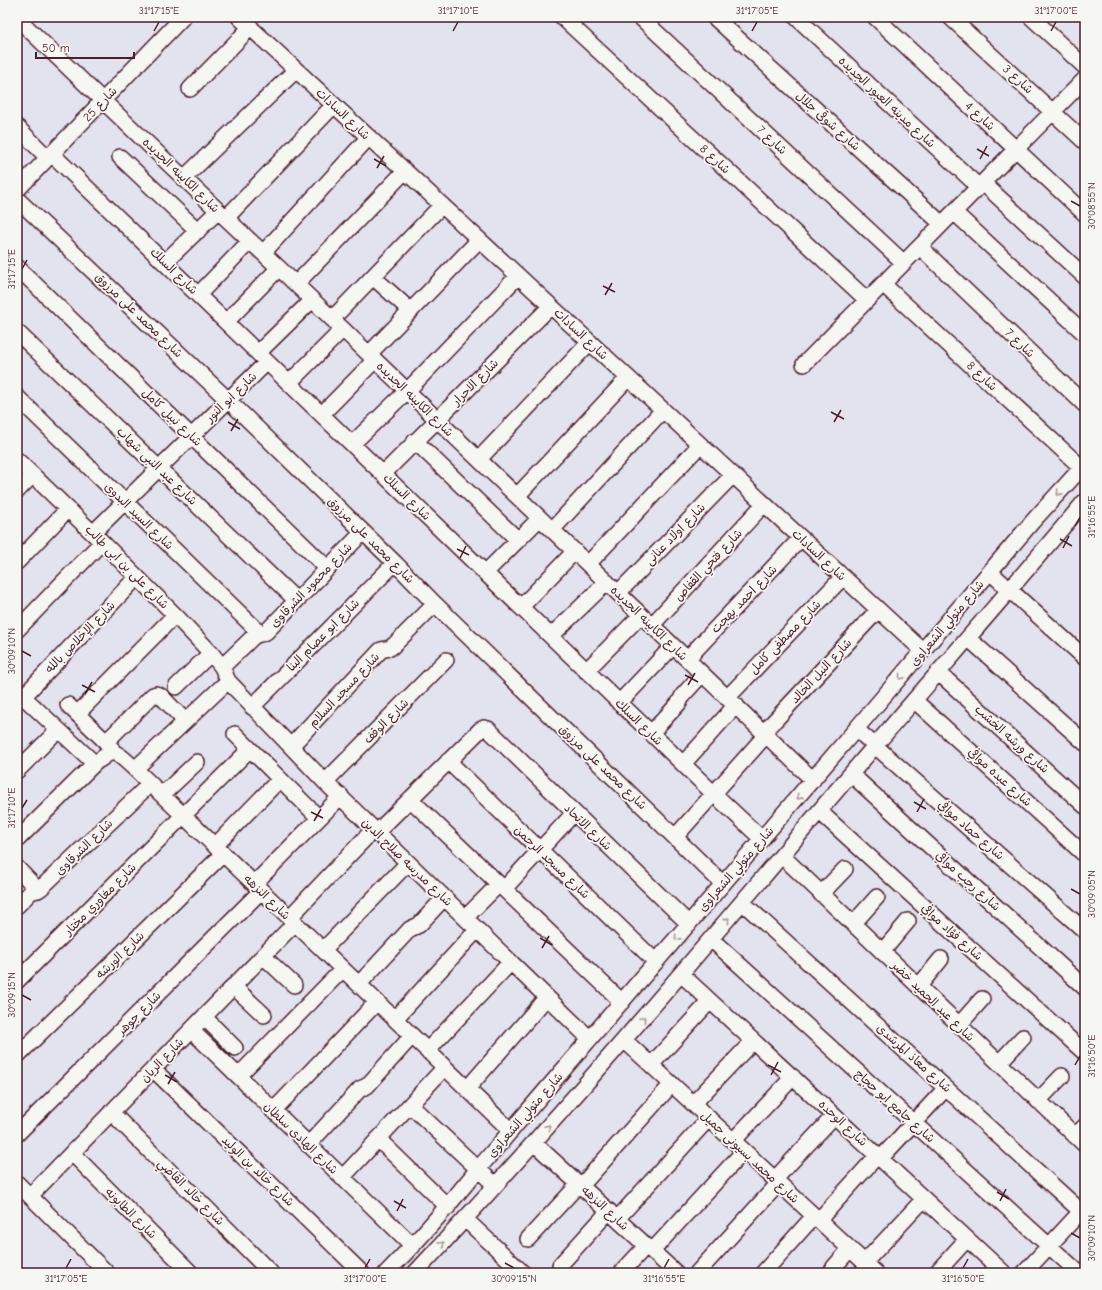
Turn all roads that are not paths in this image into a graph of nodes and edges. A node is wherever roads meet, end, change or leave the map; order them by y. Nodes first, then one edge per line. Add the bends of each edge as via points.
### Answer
1 (183, 17) edge
2 (239, 17) edge
3 (562, 17) edge
4 (640, 17) edge
5 (714, 17) edge
6 (796, 17) edge
7 (875, 17) edge
8 (950, 17) edge
9 (1031, 17) edge
10 (18, 18) edge
11 (251, 28) junction
12 (1085, 67) edge
13 (296, 70) junction
14 (1085, 79) edge
15 (190, 89) dead end
16 (103, 100) junction
17 (334, 105) junction
18 (1052, 112) junction
19 (17, 127) edge
20 (369, 137) junction
21 (1085, 142) edge
22 (1016, 150) junction
23 (50, 156) junction
24 (120, 157) dead end
25 (405, 171) junction
26 (184, 178) junction
27 (981, 185) junction
28 (17, 190) edge
29 (17, 199) edge
30 (442, 205) junction
31 (954, 212) junction
32 (1085, 214) edge
33 (222, 215) junction
34 (942, 224) junction
35 (198, 231) junction
36 (479, 240) junction
37 (250, 241) junction
38 (920, 247) junction
39 (263, 253) junction
40 (165, 262) junction
41 (904, 263) junction
42 (17, 267) edge
43 (279, 268) junction
44 (518, 276) junction
45 (373, 277) junction
46 (1085, 277) edge
47 (296, 284) junction
48 (883, 284) junction
49 (198, 295) junction
50 (312, 300) junction
51 (867, 300) junction
52 (551, 306) junction
53 (411, 311) junction
54 (226, 322) junction
55 (337, 324) junction
56 (17, 332) edge
57 (1085, 334) edge
58 (590, 342) junction
59 (263, 357) junction
60 (372, 357) junction
61 (804, 364) dead end
62 (628, 378) junction
63 (289, 383) junction
64 (407, 391) junction
65 (17, 397) edge
66 (228, 400) junction
67 (1085, 405) edge
68 (663, 410) junction
69 (322, 414) junction
70 (437, 420) junction
71 (191, 436) junction
72 (415, 441) junction
73 (352, 444) junction
74 (700, 444) junction
75 (17, 460) edge
76 (479, 460) junction
77 (1083, 466) edge
78 (159, 468) junction
79 (383, 474) junction
80 (33, 475) junction
81 (733, 475) junction
82 (17, 492) edge
83 (517, 496) junction
84 (124, 502) junction
85 (764, 504) junction
86 (1084, 506) edge
87 (68, 509) junction
88 (540, 518) junction
89 (1033, 521) junction
90 (552, 530) junction
91 (363, 532) junction
92 (98, 537) junction
93 (801, 538) junction
94 (1053, 538) junction
95 (518, 540) junction
96 (575, 551) junction
97 (17, 562) edge
98 (395, 563) junction
99 (588, 564) junction
100 (327, 568) junction
101 (990, 572) junction
102 (485, 573) junction
103 (137, 577) junction
104 (843, 577) junction
105 (607, 582) junction
106 (1009, 590) junction
107 (618, 593) junction
108 (296, 600) junction
109 (434, 604) junction
110 (521, 607) junction
111 (878, 610) junction
112 (175, 615) junction
113 (641, 615) junction
114 (652, 625) junction
115 (17, 630) edge
116 (260, 634) junction
117 (551, 636) junction
118 (968, 638) junction
119 (674, 646) junction
120 (923, 651) junction
121 (211, 653) junction
122 (1085, 658) edge
123 (687, 659) junction
124 (446, 660) dead end
125 (586, 671) junction
126 (938, 672) junction
127 (225, 674) junction
128 (702, 674) junction
129 (176, 686) dead end
130 (21, 699) edge
131 (914, 700) junction
132 (731, 701) junction
133 (619, 702) junction
134 (252, 706) junction
135 (185, 721) junction
136 (488, 729) joint
137 (856, 729) junction
138 (58, 730) junction
139 (235, 734) dead end
140 (651, 734) junction
141 (765, 734) junction
142 (1085, 743) edge
143 (290, 746) junction
144 (875, 746) junction
145 (109, 747) junction
146 (250, 749) junction
147 (448, 761) junction
148 (96, 762) junction
149 (197, 762) dead end
150 (683, 764) junction
151 (135, 769) junction
152 (17, 771) edge
153 (851, 774) junction
154 (280, 780) junction
155 (813, 780) junction
156 (325, 782) junction
157 (150, 784) junction
158 (714, 794) junction
159 (162, 795) junction
160 (341, 796) junction
161 (410, 799) junction
162 (1085, 806) edge
163 (819, 811) junction
164 (574, 813) junction
165 (183, 816) junction
166 (319, 818) junction
167 (375, 831) junction
168 (675, 837) junction
169 (762, 839) junction
170 (17, 840) edge
171 (219, 850) junction
172 (540, 850) junction
173 (1085, 855) edge
174 (782, 856) junction
175 (408, 863) junction
176 (17, 868) edge
177 (844, 869) dead end
178 (724, 884) junction
179 (257, 887) junction
180 (501, 887) junction
181 (38, 890) junction
182 (821, 894) junction
183 (877, 897) dead end
184 (444, 898) junction
185 (742, 902) junction
186 (17, 906) edge
187 (465, 918) junction
188 (292, 920) junction
189 (908, 921) dead end
190 (689, 924) junction
191 (853, 924) junction
192 (477, 930) junction
193 (1085, 931) edge
194 (711, 939) junction
195 (323, 950) junction
196 (882, 952) junction
197 (263, 956) junction
198 (941, 959) dead end
199 (511, 962) junction
200 (656, 962) junction
201 (343, 969) junction
202 (681, 974) junction
203 (17, 981) edge
204 (359, 984) junction
205 (294, 985) dead end
206 (233, 986) junction
207 (918, 986) junction
208 (1085, 988) edge
209 (547, 997) junction
210 (982, 999) dead end
211 (710, 1001) junction
212 (377, 1002) junction
213 (622, 1002) junction
214 (264, 1015) dead end
215 (204, 1017) junction
216 (395, 1019) junction
217 (959, 1025) junction
218 (191, 1030) junction
219 (412, 1036) junction
220 (1023, 1037) dead end
221 (590, 1039) junction
222 (624, 1040) junction
223 (753, 1041) junction
224 (235, 1048) dead end
225 (428, 1051) junction
226 (1085, 1053) edge
227 (17, 1056) edge
228 (999, 1063) junction
229 (651, 1065) junction
230 (445, 1067) junction
231 (154, 1068) junction
232 (238, 1076) junction
233 (1062, 1076) dead end
234 (792, 1077) junction
235 (672, 1084) junction
236 (946, 1088) junction
237 (467, 1089) junction
238 (1038, 1101) junction
239 (410, 1104) junction
240 (693, 1104) junction
241 (273, 1111) junction
242 (112, 1112) junction
243 (834, 1116) junction
244 (709, 1118) junction
245 (914, 1123) junction
246 (511, 1131) junction
247 (17, 1134) edge
248 (1082, 1136) edge
249 (378, 1139) junction
250 (534, 1143) junction
251 (308, 1145) junction
252 (738, 1146) junction
253 (72, 1153) junction
254 (879, 1157) junction
255 (478, 1169) junction
256 (342, 1178) junction
257 (777, 1181) junction
258 (17, 1184) edge
259 (495, 1184) junction
260 (580, 1185) junction
261 (30, 1196) junction
262 (924, 1199) junction
263 (448, 1207) junction
264 (1084, 1211) edge
265 (613, 1215) junction
266 (816, 1218) junction
267 (465, 1219) junction
268 (968, 1239) junction
269 (528, 1240) dead end
270 (413, 1246) junction
271 (1049, 1246) junction
272 (649, 1248) junction
273 (850, 1249) junction
274 (864, 1263) junction
275 (560, 1265) dead end
276 (425, 1270) edge
277 (107, 1273) edge
278 (191, 1273) edge
279 (271, 1273) edge
280 (362, 1273) edge
281 (386, 1273) edge
282 (523, 1273) edge
283 (621, 1273) edge
284 (676, 1273) edge
285 (697, 1273) edge
286 (764, 1273) edge
287 (831, 1273) edge
288 (876, 1273) edge
289 (936, 1273) edge
290 (1004, 1273) edge
291 (1024, 1273) edge
292 (1079, 1273) edge

1 - 16 street, شارع 25
2 - 11 street, شارع السادات
3 - 51 street, شارع 8
4 - 41 street, شارع 7
5 - 34 street, شارع شوقى جلال
6 - 27 street, شارع مدينه العبور الجديده
7 - 22 street, شارع 4
8 - 18 street, شارع 3
9 - 12 street
10 - 16 street, شارع الكابينه الجديده
11 - 13 street, شارع السادات
11 - 15 street
13 - 17 street, شارع السادات
13 - 26 street
14 - 18 street
16 - 23 street, شارع 25
16 - 26 street, شارع الكابينه الجديده
17 - 20 street, شارع السادات
17 - 33 street
18 - 21 street, شارع 3
18 - 22 street
19 - 23 street, شارع السلك
20 - 25 street, شارع السادات
20 - 39 street
22 - 27 street
22 - 32 street, شارع 4
23 - 28 street, شارع 25
23 - 40 street, شارع السلك
24 - 35 street
25 - 30 street, شارع السادات
25 - 47 street
26 - 33 street, شارع الكابينه الجديده
27 - 31 street
27 - 46 street, شارع مدينه العبور الجديده
29 - 66 street, شارع محمد على مرزوق
30 - 36 street, شارع السادات
30 - 45 street
31 - 34 street
31 - 57 street
33 - 35 street
33 - 37 street, شارع الكابينه الجديده
34 - 38 street
35 - 40 street
36 - 44 street, شارع السادات
36 - 53 street
37 - 39 street, شارع الكابينه الجديده
37 - 49 street
38 - 41 street
38 - 67 street, شارع 7
39 - 43 street, شارع الكابينه الجديده
40 - 49 street, شارع السلك
41 - 48 street
42 - 71 street, شارع نبيل كامل
43 - 47 street, شارع الكابينه الجديده
43 - 54 street
44 - 52 street, شارع السادات
44 - 64 street
45 - 53 street
45 - 55 street
47 - 50 street, شارع الكابينه الجديده
48 - 51 street
48 - 77 street, شارع 8
49 - 54 street, شارع السلك
50 - 55 street, شارع الكابينه الجديده
50 - 59 street, شارع ابو النور
51 - 61 street
52 - 58 street, شارع السادات
52 - 70 street, شارع الاحرار
53 - 60 street
54 - 59 street, شارع السلك
55 - 60 street, شارع الكابينه الجديده
55 - 63 street
56 - 78 street, شارع عبد النبى شهاب
58 - 62 street, شارع السادات
58 - 76 street
59 - 63 street, شارع السلك
59 - 66 street, شارع ابو النور
60 - 64 street, شارع الكابينه الجديده
60 - 69 street
62 - 68 street, شارع السادات
62 - 83 street
63 - 69 street, شارع السلك
64 - 70 street, شارع الكابينه الجديده
64 - 73 street
65 - 84 street, شارع السيد البدوى
66 - 71 street, شارع ابو النور
66 - 91 street, شارع محمد على مرزوق
68 - 74 street, شارع السادات
68 - 90 street
69 - 73 street, شارع السلك
70 - 72 street, شارع الاحرار
70 - 76 street, شارع الكابينه الجديده
71 - 78 street, شارع ابو النور
71 - 100 street, شارع نبيل كامل
72 - 79 street, شارع الاحرار
72 - 95 street
73 - 79 street, شارع السلك
74 - 81 street, شارع السادات
74 - 99 street
75 - 80 street, شارع على بن ابى طالب
76 - 83 street, شارع الكابينه الجديده
77 -> 89 street, شارع متولي الشعراوى
78 - 84 street, شارع ابو النور
78 - 108 street, شارع عبد النبى شهاب
79 - 102 street, شارع السلك
80 - 82 street
80 - 87 street, شارع على بن ابى طالب
81 - 85 street, شارع السادات
81 - 107 street, شارع اولاد عنانى
83 - 88 street, شارع الكابينه الجديده
84 - 92 street, شارع ابو النور
84 - 116 street, شارع السيد البدوى
85 - 93 street, شارع السادات
85 - 114 street, شارع فتحي القفاص
86 - 94 street, شارع متولي الشعراوى
87 - 92 street, شارع على بن ابى طالب
87 - 97 street
88 - 90 street, شارع الكابينه الجديده
88 - 95 street
89 - 94 street
89 - 101 street, شارع متولي الشعراوى
90 - 96 street, شارع الكابينه الجديده
91 - 98 street, شارع محمد على مرزوق
91 - 100 street, شارع محمود الشرقاوى
92 - 103 street, شارع على بن ابى طالب
92 - 115 street, شارع ابو النور
93 - 104 street, شارع السادات
93 - 123 street, شارع احمد بهجت
94 - 106 street, شارع متولي الشعراوى
95 - 102 street
96 - 99 street, شارع الكابينه الجديده
96 - 110 street
98 - 109 street, شارع محمد على مرزوق
98 - 134 street, شارع ابو عصام البنا
99 - 105 street, شارع الكابينه الجديده
100 - 108 street, شارع محمود الشرقاوى
101 - 106 street
101 - 120 street, شارع متولي الشعراوى
102 - 110 street, شارع السلك
103 - 112 street, شارع على بن ابى طالب
103 - 130 street, شارع الإخلاص بالله
104 - 111 street, شارع السادات
104 - 132 street, شارع مصطفى كامل
105 - 107 street, شارع الكابينه الجديده
105 - 117 street
106 - 118 street, شارع متولي الشعراوى
106 - 122 street
107 - 113 street, شارع الكابينه الجديده
108 - 116 street, شارع محمود الشرقاوى via 266,632
109 - 143 street, شارع مسجد السلام via 394,646 381,650
109 - 168 street, شارع محمد على مرزوق
110 - 117 street, شارع السلك
111 - 120 street, شارع السادات
111 - 141 street, شارع النيل الخالد
112 - 121 street, شارع على بن ابى طالب
112 - 145 street, شارع النزهه via 73,709
113 - 114 street, شارع الكابينه الجديده
113 - 125 street
114 - 119 street, شارع الكابينه الجديده
116 - 127 street, شارع محمود الشرقاوى via 254,636
117 - 125 street, شارع السلك
118 - 126 street, شارع متولي الشعراوى
118 - 142 street
119 - 123 street, شارع الكابينه الجديده
119 - 133 street
120 -> 137 street, شارع متولي الشعراوى
121 - 127 street, شارع على بن ابى طالب
121 - 129 street
123 - 128 street, شارع الكابينه الجديده
124 - 156 street, شارع الوقف
125 - 133 street, شارع السلك
126 - 131 street, شارع متولي الشعراوى
126 - 162 street, شارع ورشه الخشب
127 - 134 street, شارع مدرسه صلاح الدين
127 - 135 street, شارع محمود الشرقاوى
128 - 132 street, شارع الكابينه الجديده
128 - 140 street
130 - 138 street
131 - 144 street, شارع متولي الشعراوى
131 - 173 street, شارع عبده موافي
132 - 141 street, شارع الكابينه الجديده
132 - 150 street, شارع مصطفى كامل
133 - 140 street, شارع السلك
134 - 143 street, شارع مدرسه صلاح الدين
135 - 145 street via 161,696 153,695
135 - 151 street, شارع محمود الشرقاوى
136 - 147 street, شارع الريان via 480,730
136 - 164 street, شارع الاتحاد
137 - 144 street, شارع حماد موافي
137 - 155 street, شارع متولي الشعراوى
138 - 148 street
138 - 152 street
139 - 146 street
140 - 150 street, شارع السلك
141 - 155 street, شارع الكابينه الجديده
141 - 158 street, شارع النيل الخالد
143 - 156 street, شارع مدرسه صلاح الدين
144 - 153 street, شارع متولي الشعراوى
144 - 193 street, شارع حماد موافي
145 - 148 street via 108,754
145 - 151 street, شارع النزهه
146 - 154 street
146 - 165 street, شارع مغاوري مختار
147 - 161 street, شارع الريان
147 - 172 street, شارع مسجد الرحمن
148 - 170 street
149 - 159 street
150 - 158 street, شارع السلك
151 - 157 street, شارع النزهه
153 - 163 street, شارع متولي الشعراوى
153 - 208 street, شارع رجب موافي
154 - 166 street
154 - 171 street, شارع الورشه
155 -> 169 street, شارع متولي الشعراوى
156 - 160 street, شارع مدرسه صلاح الدين
157 - 159 street, شارع النزهه
157 - 181 street, شارع الشرقاوى
158 - 168 street, شارع النيل الخالد
158 - 169 street, شارع السلك
159 - 165 street, شارع النزهه
160 - 166 street, شارع جوهر
160 - 167 street, شارع مدرسه صلاح الدين
161 - 167 street, شارع الريان
161 - 180 street
163 - 174 street, شارع متولي الشعراوى
163 - 226 street, شارع فؤاد موافي
164 - 172 street
164 - 190 street, شارع الاتحاد
165 - 171 street, شارع النزهه
165 - 203 street, شارع مغاوري مختار
166 - 179 street, شارع جوهر
167 - 175 street, شارع مدرسه صلاح الدين
167 - 188 street, شارع الريان
168 - 178 street, شارع محمد على مرزوق
169 - 178 street, شارع متولي الشعراوى
171 - 179 street, شارع النزهه
171 - 227 street, شارع الورشه
172 - 180 street
172 - 200 street, شارع مسجد الرحمن
174 - 182 street, شارع عبد الحميد خضر
174 - 185 street, شارع متولي الشعراوى
175 - 184 street, شارع مدرسه صلاح الدين
175 - 195 street
176 - 181 street
177 - 182 street
178 - 190 street, شارع متولي الشعراوى
179 - 188 street, شارع النزهه
179 - 247 street, شارع جوهر
180 - 187 street
180 - 213 street
181 - 186 street, شارع الشرقاوى via 32,892
182 - 191 street, شارع عبد الحميد خضر
183 - 191 street
184 - 187 street, شارع مدرسه صلاح الدين
184 - 204 street via 419,925 410,929
194 -> 185 street, شارع متولي الشعراوى
185 - 236 street, شارع معاذ المرشدى
187 - 192 street, شارع مدرسه صلاح الدين
188 - 195 street, شارع النزهه
188 - 197 street, شارع الريان
189 - 196 street
190 -> 200 street, شارع متولي الشعراوى
191 - 196 street, شارع عبد الحميد خضر
192 - 199 street, شارع مدرسه صلاح الدين
192 - 216 street
194 - 202 street, شارع متولي الشعراوى
194 - 245 street, شارع جامع ابو حجاج
195 - 201 street, شارع النزهه
196 - 207 street, شارع عبد الحميد خضر
197 - 205 street
197 - 206 street, شارع الريان
198 - 207 street
199 - 209 street, شارع مدرسه صلاح الدين
199 - 225 street
200 - 213 street, شارع متولي الشعراوى
201 - 204 street, شارع النزهه
201 - 232 street
202 - 211 street, شارع الوحده
222 -> 202 street, شارع متولي الشعراوى
204 - 212 street, شارع النزهه
206 - 214 street
206 - 215 street, شارع الريان
207 - 217 street, شارع عبد الحميد خضر
209 - 221 street, شارع مدرسه صلاح الدين
209 - 237 street
210 - 217 street
211 - 223 street, شارع الوحده
211 - 229 street
212 - 216 street, شارع النزهه
212 - 241 street
213 - 221 street, شارع متولي الشعراوى
215 - 218 street, شارع الريان
215 - 224 street
216 - 219 street, شارع النزهه
217 - 228 street, شارع عبد الحميد خضر
218 - 231 street, شارع الريان
218 - 232 street, شارع الهادى سلطان
219 - 225 street, شارع النزهه
219 - 251 street
220 - 228 street
221 - 246 street, شارع متولي الشعراوى
222 - 229 street, شارع محمد بسيونى جميل
250 -> 222 street, شارع متولي الشعراوى
223 - 234 street, شارع الوحده
223 - 240 street
225 - 230 street, شارع النزهه
228 - 238 street, شارع عبد الحميد خضر
229 - 235 street, شارع محمد بسيونى جميل
230 - 237 street, شارع النزهه
230 - 239 street
231 - 242 street, شارع الريان
231 - 280 street, شارع خالد بن الوليد
232 - 241 street, شارع الهادى سلطان
233 - 238 street
234 - 243 street, شارع الوحده
234 - 252 street
235 - 240 street, شارع محمد بسيونى جميل
235 - 260 street
236 - 245 street
236 - 264 street, شارع معاذ المرشدى
237 - 246 street, شارع النزهه
238 - 248 street, شارع عبد الحميد خضر
239 - 249 street
239 - 255 street
240 - 244 street, شارع محمد بسيونى جميل
241 - 251 street, شارع الهادى سلطان
242 - 253 street, شارع الريان
242 - 279 street, شارع خالد القاضي
243 - 254 street, شارع الوحده
243 - 257 street
244 - 252 street, شارع محمد بسيونى جميل
244 - 265 street
245 - 254 street
245 - 271 street, شارع جامع ابو حجاج
246 - 255 street, شارع متولي الشعراوى
249 - 256 street
249 - 263 street
250 - 259 street, شارع متولي الشعراوى
250 - 260 street, شارع النزهه
251 - 256 street, شارع الهادى سلطان
252 - 257 street, شارع محمد بسيونى جميل
252 - 272 street
253 - 261 street, شارع الريان
253 - 278 street, شارع الطابونه
254 - 262 street, شارع الوحده
254 - 266 street
255 - 259 street
255 - 263 street, شارع متولي الشعراوى
256 - 270 street, شارع الهادى سلطان
257 - 266 street, شارع محمد بسيونى جميل
257 - 285 street
258 - 261 street
259 - 267 street, شارع متولي الشعراوى
260 - 265 street, شارع النزهه
260 - 269 street
261 - 277 street
262 - 268 street, شارع الوحده
262 - 274 street
263 - 270 street, شارع متولي الشعراوى
264 - 271 street
265 - 272 street, شارع النزهه
265 - 275 street
266 - 273 street, شارع محمد بسيونى جميل
266 - 286 street
276 -> 267 street, شارع متولي الشعراوى
267 - 282 street
268 - 289 street
268 - 290 street, شارع الوحده
270 - 281 street, شارع متولي الشعراوى
271 - 291 street
271 - 292 street, شارع جامع ابو حجاج
272 - 283 street
272 - 284 street, شارع النزهه
273 - 274 street, شارع محمد بسيونى جميل
273 - 287 street
274 - 288 street, شارع محمد بسيونى جميل

